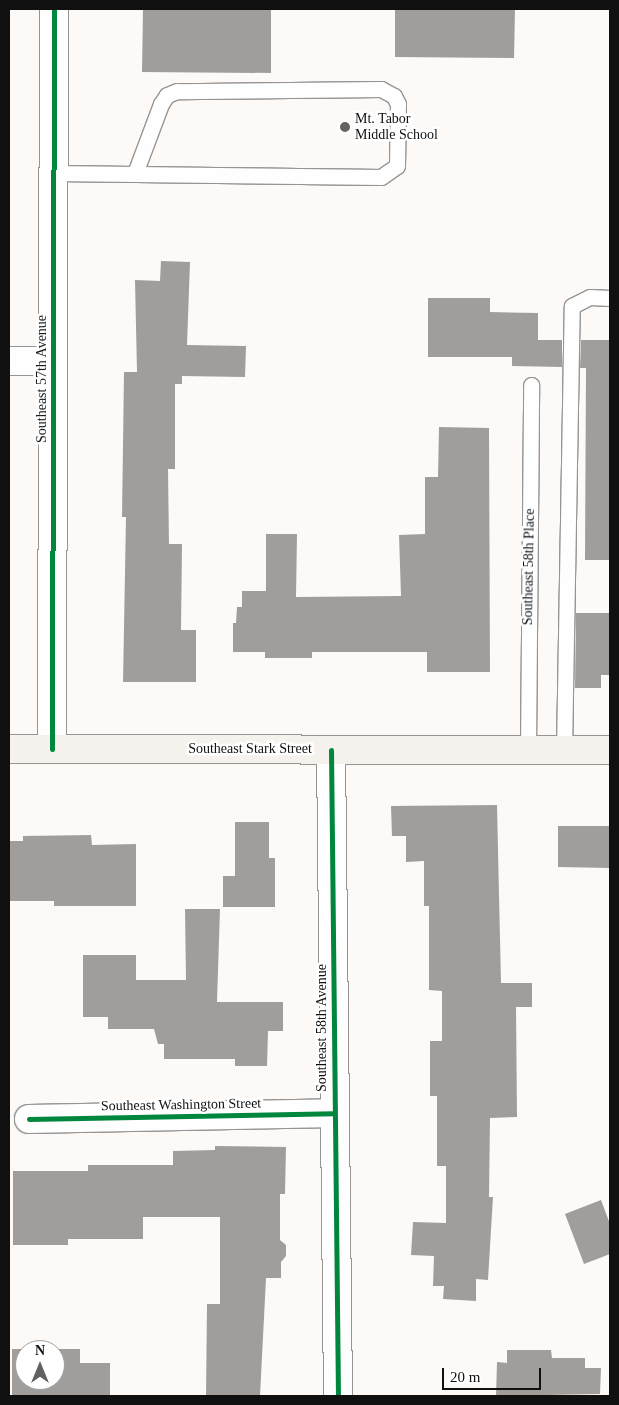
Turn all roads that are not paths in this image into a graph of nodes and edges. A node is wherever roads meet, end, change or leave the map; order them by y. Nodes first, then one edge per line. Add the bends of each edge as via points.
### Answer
1 (54, 9) edge
2 (54, 173) junction
3 (135, 173) junction
4 (610, 298) edge
5 (9, 361) edge
6 (53, 361) junction
7 (531, 385) dead end
8 (9, 749) edge
9 (52, 749) junction
10 (331, 750) junction
11 (528, 750) junction
12 (564, 750) junction
13 (610, 750) edge
14 (334, 1113) junction
15 (30, 1119) dead end
16 (338, 1396) edge

1 - 2 street, Southeast 57th Avenue
2 - 3 lane
2 - 6 street, Southeast 57th Avenue
3 - 3 lane via 381,177 397,166 398,104 394,96 381,89 176,91 167,95 161,104
4 - 12 lane via 590,297 572,306
5 - 6 street
6 - 9 street, Southeast 57th Avenue
7 - 11 lane, Southeast 58th Place
8 - 9 street, Southeast Stark Street
9 - 10 street, Southeast Stark Street
10 - 11 street, Southeast Stark Street
10 - 14 street, Southeast 58th Avenue
11 - 12 street, Southeast Stark Street
12 - 13 street, Southeast Stark Street
14 - 15 street, Southeast Washington Street
14 - 16 street, Southeast 58th Avenue

